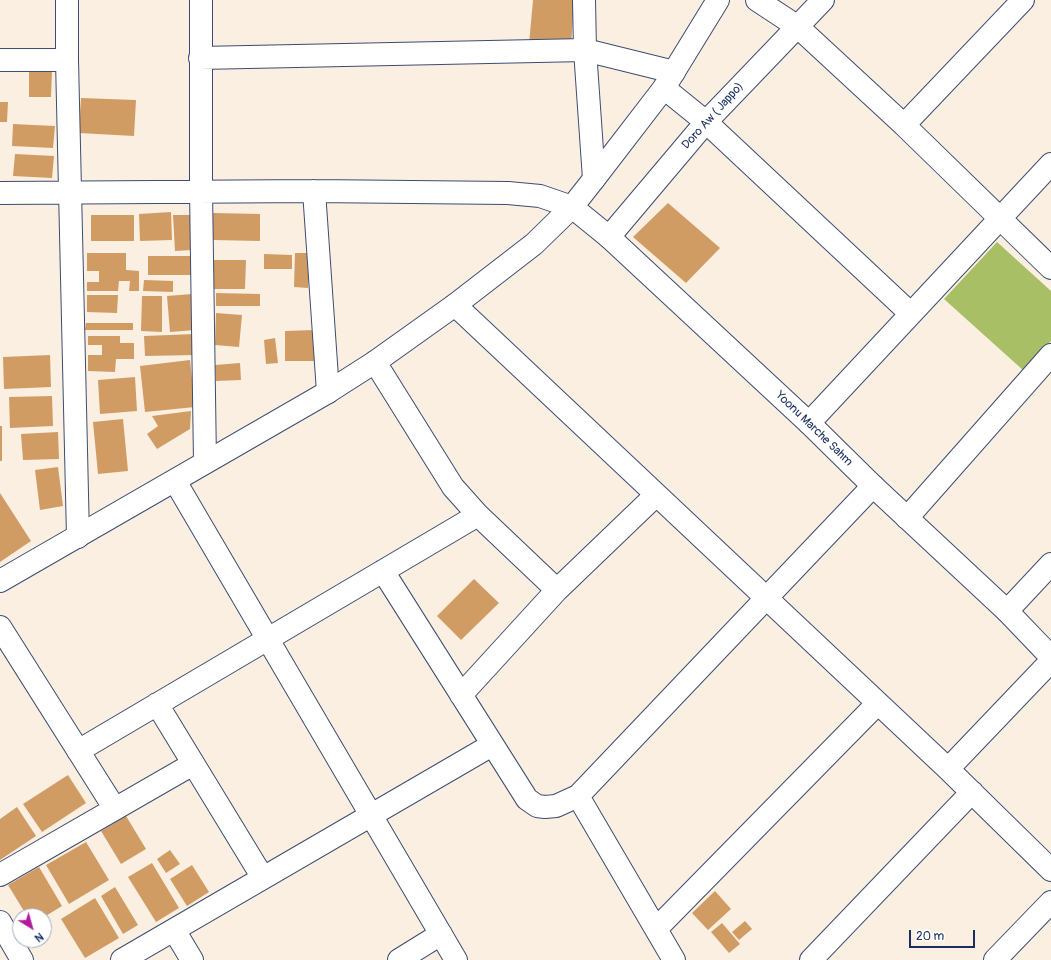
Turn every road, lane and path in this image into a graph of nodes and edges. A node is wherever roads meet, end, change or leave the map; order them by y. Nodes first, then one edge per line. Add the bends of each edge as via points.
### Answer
1 (67, 0) edge
2 (201, 0) edge
3 (584, 0) edge
4 (718, 0) edge
5 (757, 0) edge
6 (823, 0) edge
7 (1023, 0) edge
8 (798, 27) junction
9 (585, 50) junction
10 (200, 58) junction
11 (0, 60) edge
12 (67, 60) junction
13 (669, 80) junction
14 (706, 122) junction
15 (904, 125) junction
16 (1051, 164) edge
17 (594, 179) junction
18 (201, 191) junction
19 (314, 191) junction
20 (70, 192) junction
21 (0, 193) edge
22 (572, 207) junction
23 (999, 218) junction
24 (609, 237) junction
25 (1051, 268) edge
26 (454, 305) junction
27 (910, 313) junction
28 (1051, 355) edge
29 (374, 362) junction
30 (328, 392) junction
31 (809, 423) junction
32 (205, 462) junction
33 (175, 481) junction
34 (873, 486) junction
35 (656, 496) junction
36 (478, 515) junction
37 (907, 518) junction
38 (78, 537) junction
39 (1051, 564) edge
40 (383, 571) junction
41 (0, 582) edge
42 (557, 590) junction
43 (767, 598) junction
44 (1007, 611) junction
45 (0, 627) edge
46 (268, 639) junction
47 (1051, 657) edge
48 (1051, 661) edge
49 (461, 695) junction
50 (878, 703) junction
51 (157, 704) junction
52 (492, 745) junction
53 (78, 751) junction
54 (193, 764) junction
55 (948, 769) junction
56 (972, 792) junction
57 (578, 796) junction
58 (115, 809) junction
59 (371, 815) junction
60 (1051, 870) edge
61 (0, 875) edge
62 (262, 878) junction
63 (1051, 902) edge
64 (0, 922) edge
65 (656, 929) junction
66 (174, 930) junction
67 (442, 934) junction
68 (22, 960) edge
69 (122, 960) edge
70 (192, 960) edge
71 (399, 960) edge
72 (456, 960) edge
73 (674, 960) edge
74 (811, 960) edge
75 (995, 960) edge

1 - 12 street
2 - 10 street
3 - 9 street
4 - 13 street
5 - 8 street
6 - 8 street, Doro Aw ( Jappo)
7 - 15 street
8 - 14 street, Doro Aw ( Jappo)
8 - 15 street
9 - 10 street
9 - 13 street
9 - 17 street
10 - 18 street
11 - 12 street
12 - 20 street
13 - 14 street
13 - 17 street
14 - 24 street, Doro Aw ( Jappo)
14 - 27 street
15 - 23 street
16 - 23 street
17 - 22 street
18 - 19 street
18 - 20 street
18 - 32 street
19 - 22 street via 508,193 540,196
19 - 30 street
20 - 21 street
20 - 38 street
22 - 24 street, Yoonu Marche Sahm
22 - 26 street via 534,244
23 - 25 street
23 - 27 street
24 - 31 street, Yoonu Marche Sahm
26 - 29 street
26 - 35 street
27 - 31 street
28 - 37 street
29 - 30 street
29 - 36 street via 453,487
30 - 32 street
31 - 34 street, Yoonu Marche Sahm
32 - 33 street
33 - 38 street
33 - 46 street
34 - 37 street, Yoonu Marche Sahm
34 - 43 street
35 - 42 street
35 - 43 street
36 - 40 street
36 - 42 street
37 - 44 street, Yoonu Marche Sahm
38 - 41 street
39 - 44 street
40 - 46 street
40 - 49 street
42 - 49 street
43 - 50 street
43 - 57 street
44 - 47 street, Yoonu Marche Sahm
45 - 53 street
46 - 51 street
46 - 59 street
48 - 55 street
49 - 52 street
50 - 55 street
50 - 65 street
51 - 53 street
51 - 54 street
52 - 57 street via 527,799 537,806 556,806
52 - 59 street
53 - 58 street
54 - 58 street
54 - 62 street
55 - 56 street
56 - 60 street
56 - 74 street
57 - 65 street
58 - 61 street
59 - 62 street
59 - 67 street
62 - 66 street
63 - 75 street
64 - 68 street
65 - 73 street
66 - 69 street
66 - 70 street
67 - 71 street
67 - 72 street

